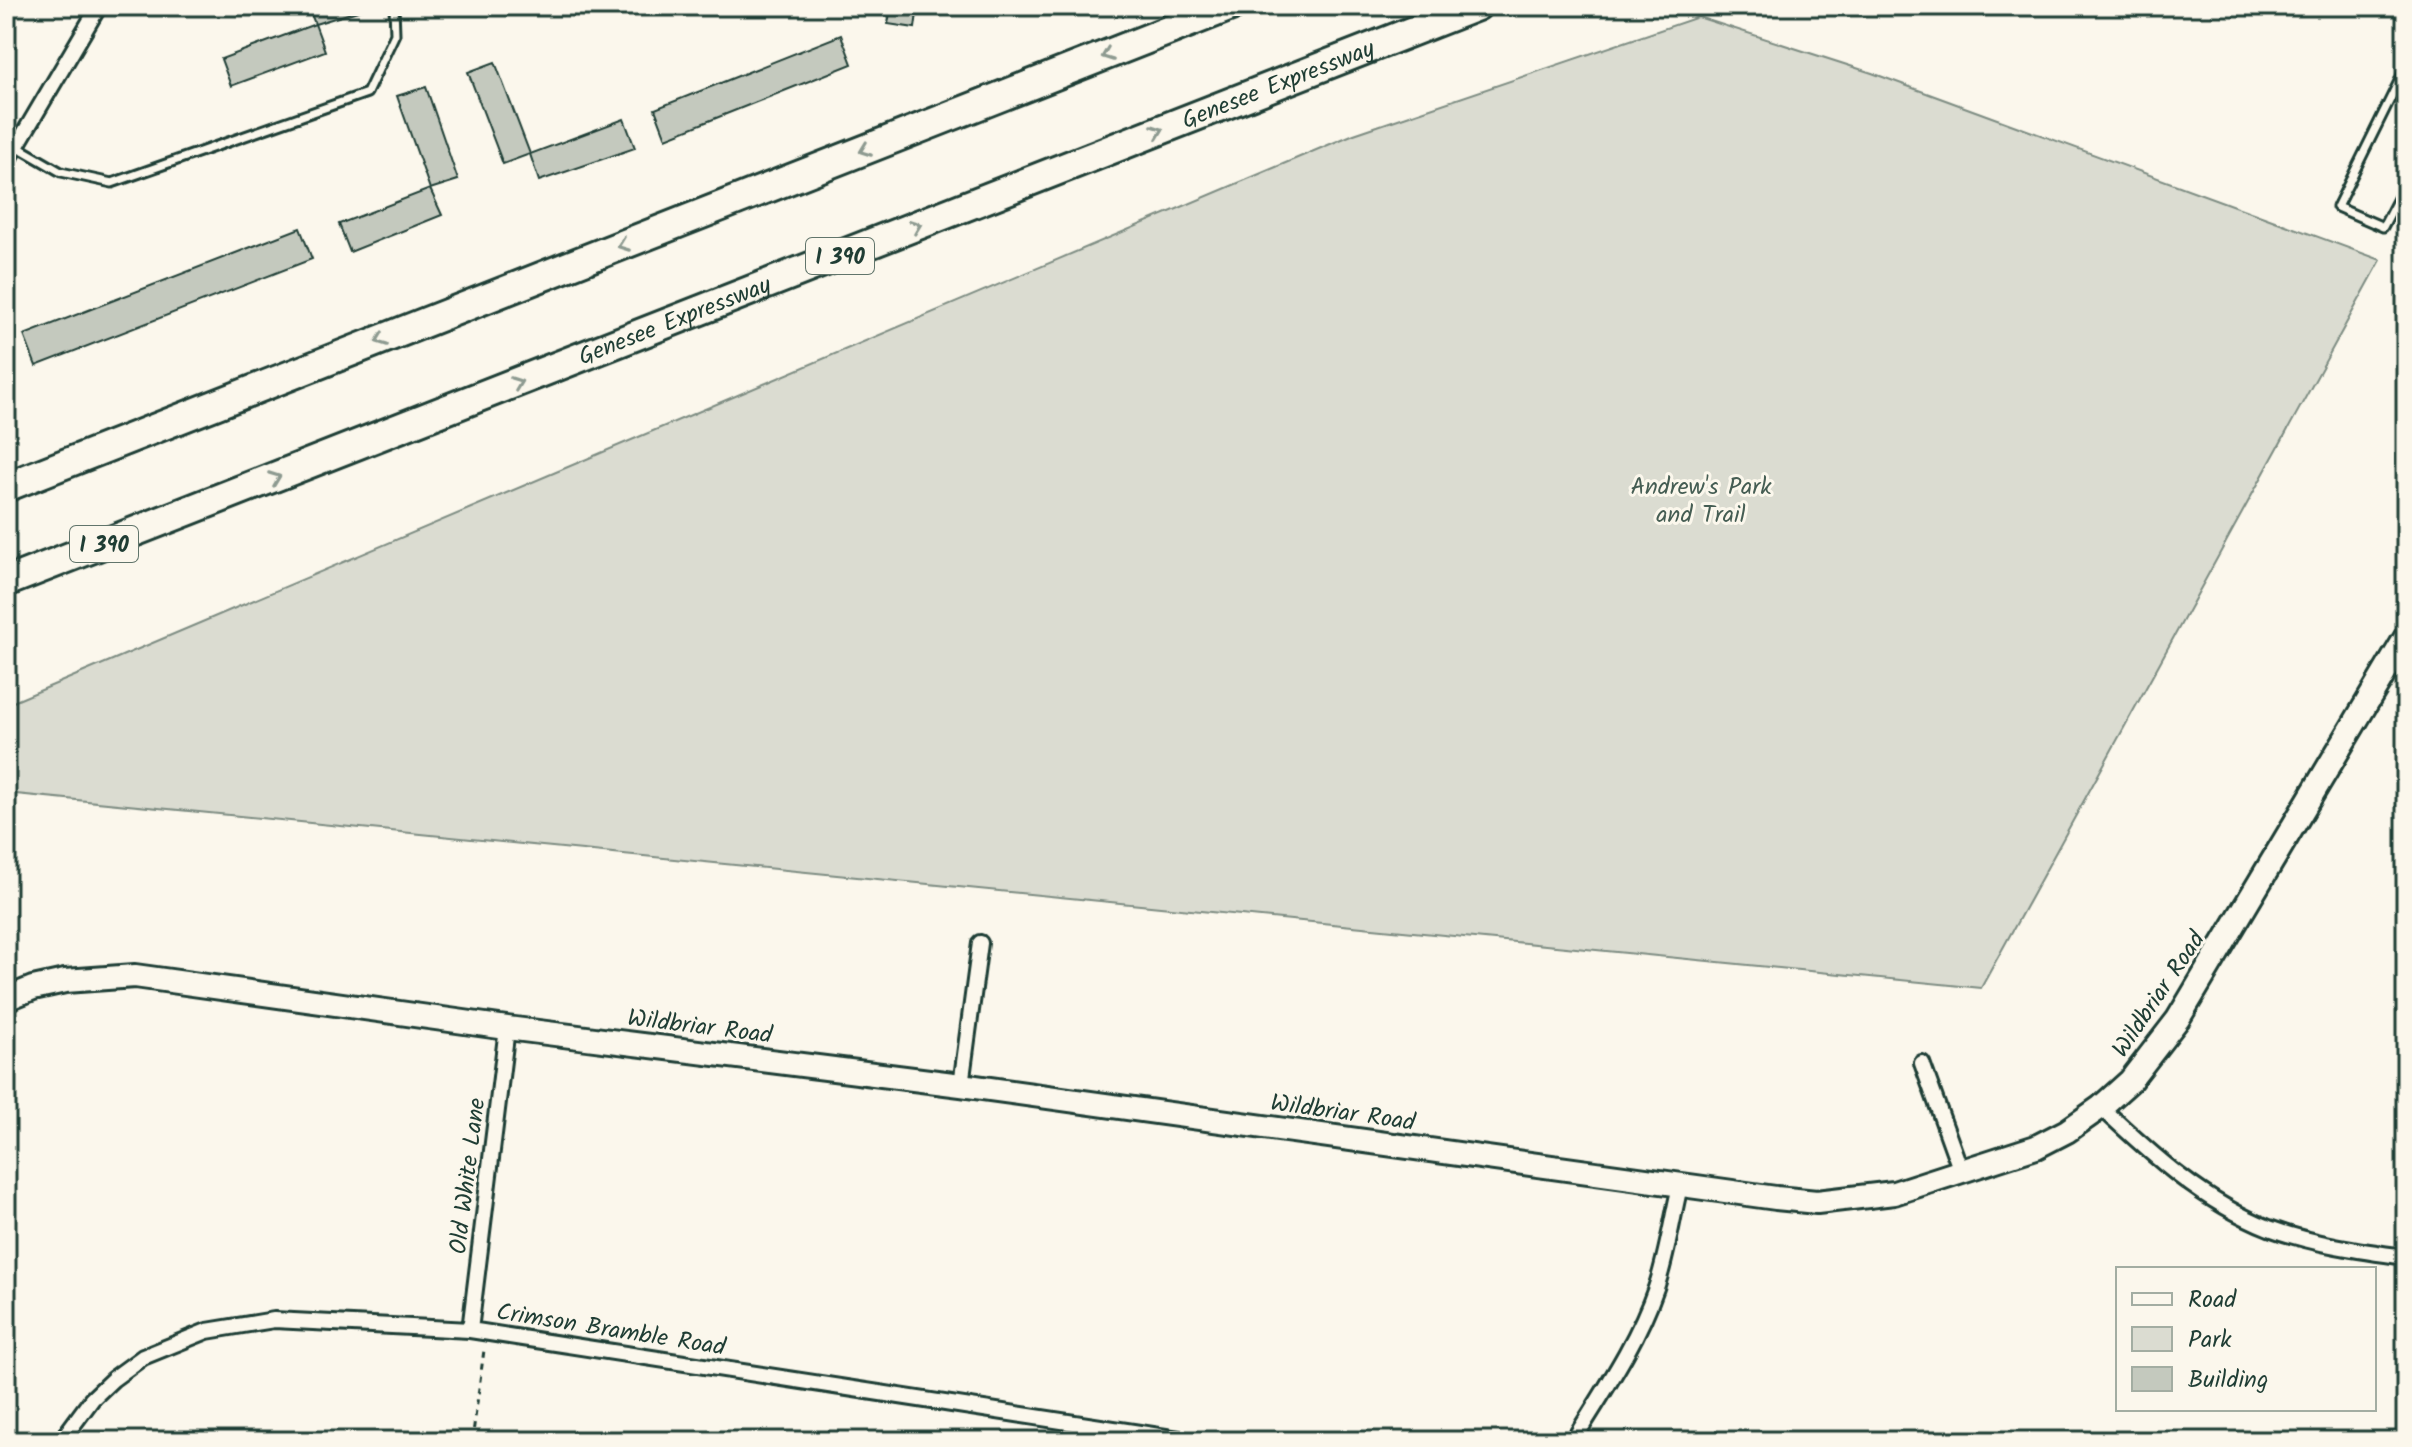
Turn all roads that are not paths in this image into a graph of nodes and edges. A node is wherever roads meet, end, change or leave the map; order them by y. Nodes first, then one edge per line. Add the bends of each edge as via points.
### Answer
1 (13, 6) edge
2 (99, 6) edge
3 (394, 6) edge
4 (1231, 6) edge
5 (1477, 6) edge
6 (6, 18) edge
7 (2406, 67) edge
8 (16, 146) junction
9 (6, 164) edge
10 (2406, 183) edge
11 (6, 487) edge
12 (203, 507) junction
13 (6, 582) edge
14 (6, 596) edge
15 (2406, 637) edge
16 (980, 943) dead end
17 (6, 999) edge
18 (507, 1028) junction
19 (1922, 1063) dead end
20 (961, 1085) junction
21 (2101, 1107) junction
22 (1961, 1171) junction
23 (1680, 1186) junction
24 (2406, 1257) edge
25 (470, 1330) junction
26 (61, 1441) edge
27 (1192, 1441) edge
28 (1573, 1441) edge

1 - 6 lane
2 - 8 street
3 - 8 lane via 395,34 367,93 112,183 61,172
4 -> 11 highway
12 -> 5 highway, Genesee Expressway / I 390
7 - 10 lane via 2337,207 2383,227
8 - 9 street
12 - 13 highway, Genesee Expressway / I 390
12 - 14 highway
15 - 21 street, Wildbriar Road via 2178,1019 2130,1081
16 - 20 street
17 - 18 street, Wildbriar Road via 65,981 135,976
18 - 20 street, Wildbriar Road
18 - 25 street, Old White Lane
19 - 22 street
20 - 23 street, Wildbriar Road
21 - 22 street, Wildbriar Road via 2036,1147
21 - 24 street via 2181,1178 2238,1214 2306,1239
22 - 23 street, Wildbriar Road via 1894,1193 1817,1202
23 - 28 street via 1647,1311
25 - 26 street, Crimson Bramble Road via 274,1320 207,1331 143,1357 113,1379
25 - 27 street, Crimson Bramble Road

